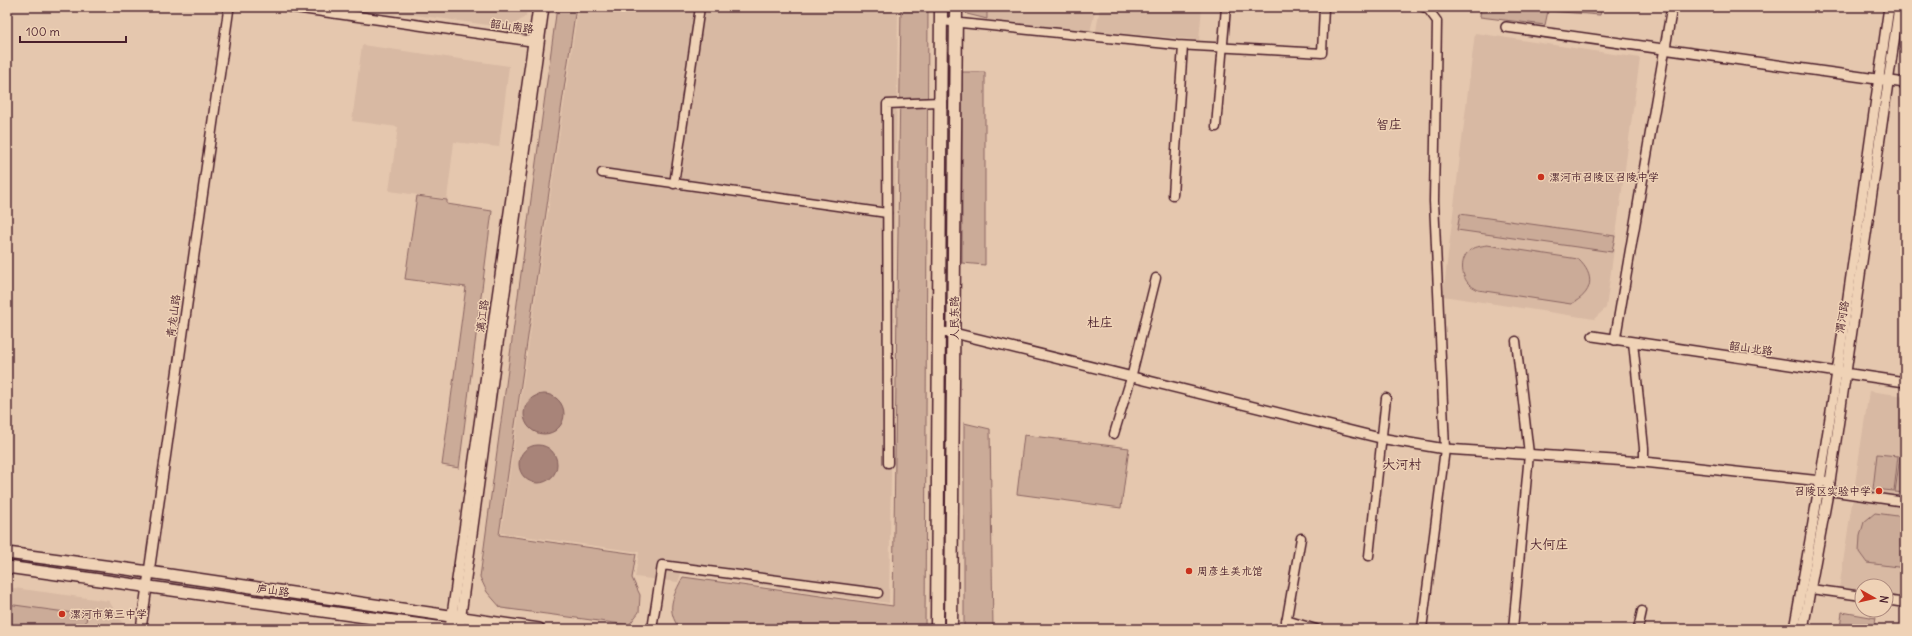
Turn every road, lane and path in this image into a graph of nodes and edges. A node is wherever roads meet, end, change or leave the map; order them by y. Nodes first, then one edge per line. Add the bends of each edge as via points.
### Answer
1 (229, 7) edge
2 (291, 7) edge
3 (538, 7) edge
4 (544, 7) edge
5 (700, 7) edge
6 (941, 7) edge
7 (956, 7) edge
8 (1226, 7) edge
9 (1324, 7) edge
10 (1423, 7) edge
11 (1672, 7) edge
12 (1889, 7) edge
13 (1899, 7) edge
14 (941, 21) junction
15 (956, 22) junction
16 (1506, 27) dead end
17 (536, 42) junction
18 (1183, 46) junction
19 (1222, 48) junction
20 (1665, 49) junction
21 (1883, 80) junction
22 (1905, 83) edge
23 (940, 102) junction
24 (1216, 127) dead end
25 (602, 173) dead end
26 (674, 184) junction
27 (1173, 195) dead end
28 (887, 213) junction
29 (1858, 226) junction
30 (1868, 228) junction
31 (1156, 278) dead end
32 (938, 332) junction
33 (954, 333) junction
34 (1593, 336) dead end
35 (1615, 340) junction
36 (1516, 341) dead end
37 (1633, 342) junction
38 (1841, 373) junction
39 (1131, 378) junction
40 (1905, 382) edge
41 (1386, 398) dead end
42 (1114, 434) dead end
43 (1382, 438) junction
44 (1445, 449) junction
45 (1529, 454) junction
46 (1644, 462) junction
47 (888, 463) dead end
48 (1820, 481) junction
49 (1829, 486) junction
50 (1905, 502) edge
51 (1301, 538) dead end
52 (7, 553) edge
53 (1369, 556) dead end
54 (7, 567) edge
55 (149, 572) junction
56 (147, 587) junction
57 (1811, 589) junction
58 (878, 593) dead end
59 (1854, 595) edge
60 (1894, 601) edge
61 (1905, 603) edge
62 (1642, 611) dead end
63 (1286, 620) junction
64 (457, 621) edge
65 (141, 629) edge
66 (450, 629) edge
67 (539, 629) edge
68 (652, 629) edge
69 (937, 629) edge
70 (951, 629) edge
71 (1285, 629) edge
72 (1316, 629) edge
73 (1422, 629) edge
74 (1513, 629) edge
75 (1638, 629) edge
76 (1794, 629) edge
77 (1803, 629) edge

1 - 55 street, 青龙山路
2 - 17 street, 韶山南路
3 - 17 street, 漓江路
4 - 17 street, 漓江路
5 - 26 street
6 - 14 main road, 人民东路
7 - 15 main road, 人民东路
8 - 19 street
9 - 19 street via 1322,53
10 - 44 street via 1428,9 1437,21 1434,201
11 - 20 street
12 - 21 street, 渭河路
13 - 21 street, 渭河路
14 - 15 street
14 - 23 main road, 人民东路
15 - 18 street
15 - 33 main road, 人民东路
16 - 20 street
17 - 64 street, 漓江路
18 - 19 street
18 - 27 street
19 - 24 street
20 - 21 street
20 - 35 street
21 - 22 street
21 - 29 street, 渭河路
21 - 30 street, 渭河路
23 - 28 street via 887,104
23 - 32 main road, 人民东路
25 - 26 street
26 - 28 street
28 - 47 street
29 - 30 street
29 - 38 street, 渭河路
30 - 38 street, 渭河路
31 - 39 street
32 - 33 street
32 - 69 main road, 人民东路
33 - 39 street
33 - 70 main road, 人民东路
34 - 35 street, 韶山北路
35 - 37 street, 韶山北路
36 - 45 street
37 - 38 street, 韶山北路
37 - 46 street
38 - 40 street, 韶山北路
38 - 48 street, 渭河路
38 - 49 street, 渭河路
39 - 42 street
39 - 43 street
41 - 43 street
43 - 44 street
43 - 53 street
44 - 45 street
44 - 73 street
45 - 46 street
45 - 74 street
46 - 48 street
48 - 49 street
48 - 76 street, 渭河路
49 - 50 street
49 - 57 street, 渭河路
51 - 63 street
52 - 55 main road, 庐山路
54 - 56 main road, 庐山路
55 - 56 street, 青龙山路
55 - 64 main road, 庐山路
56 - 65 street, 青龙山路
56 - 66 main road, 庐山路
57 - 59 street
57 - 77 street, 渭河路
58 - 68 street via 662,565
60 - 61 street
62 - 75 street
63 - 71 street
63 - 72 street
64 - 66 street, 漓江路
64 - 67 main road, 庐山路

